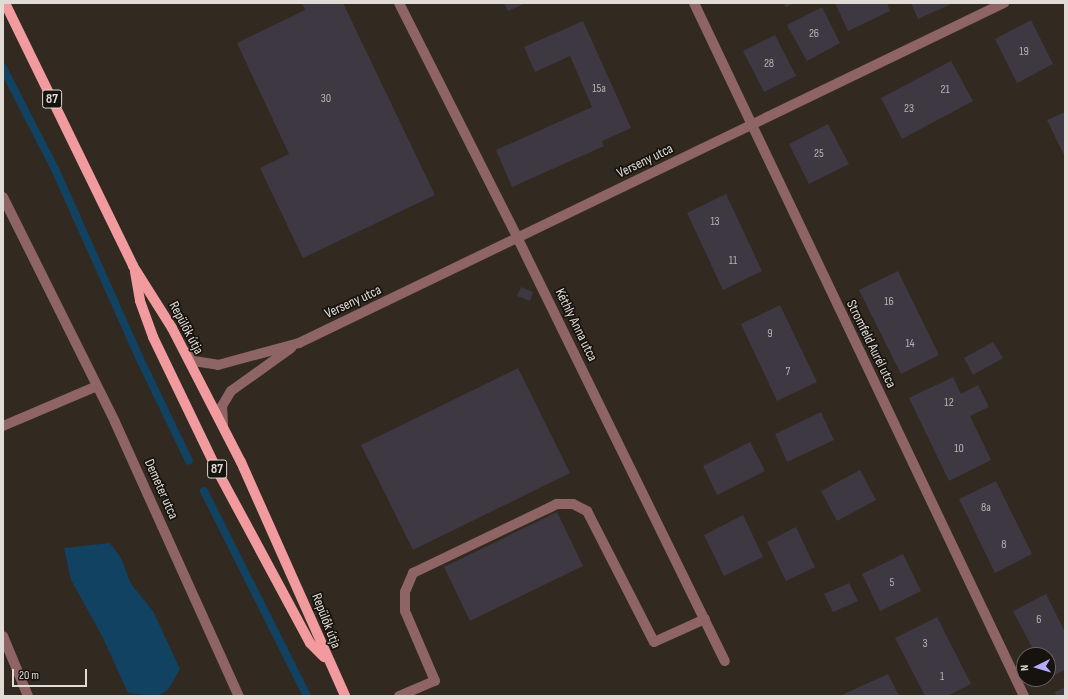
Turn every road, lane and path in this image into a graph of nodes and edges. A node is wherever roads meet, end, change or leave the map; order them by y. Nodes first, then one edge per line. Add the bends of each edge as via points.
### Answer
1 (6, 3) edge
2 (399, 3) edge
3 (694, 3) edge
4 (1004, 3) edge
5 (751, 125) junction
6 (3, 197) edge
7 (518, 239) junction
8 (133, 266) junction
9 (298, 343) junction
10 (180, 344) junction
11 (95, 387) junction
12 (3, 426) edge
13 (228, 439) junction
14 (705, 619) junction
15 (3, 636) edge
16 (326, 659) junction
17 (725, 661) dead end
18 (28, 696) edge
19 (239, 696) edge
20 (345, 696) edge
21 (399, 696) edge
22 (1024, 696) edge

1 - 8 main road, Repülők útja / 87
2 - 7 street, Kéthly Anna utca
3 - 5 street, Stromfeld Aurél utca
4 - 5 street, Verseny utca
5 - 7 street, Verseny utca
5 - 22 street, Stromfeld Aurél utca
6 - 11 street
7 - 9 street, Verseny utca
7 - 14 street, Kéthly Anna utca
8 - 10 main road, Repülők útja / 87
8 - 16 main road, Repülők útja / 87 via 142,308 186,406 256,545 306,636
9 - 10 street, Verseny utca via 218,365 194,361
9 - 13 street, Verseny utca via 228,395 220,415
10 - 13 main road, Repülők útja / 87
11 - 12 street
11 - 19 street, Demeter utca via 126,447
13 - 16 main road, Repülők útja / 87 via 297,584
14 - 17 street, Kéthly Anna utca
14 - 21 street via 654,642 587,511 573,504 557,504 413,573 405,592 406,611 435,681
15 - 18 street
16 - 20 main road, 87

